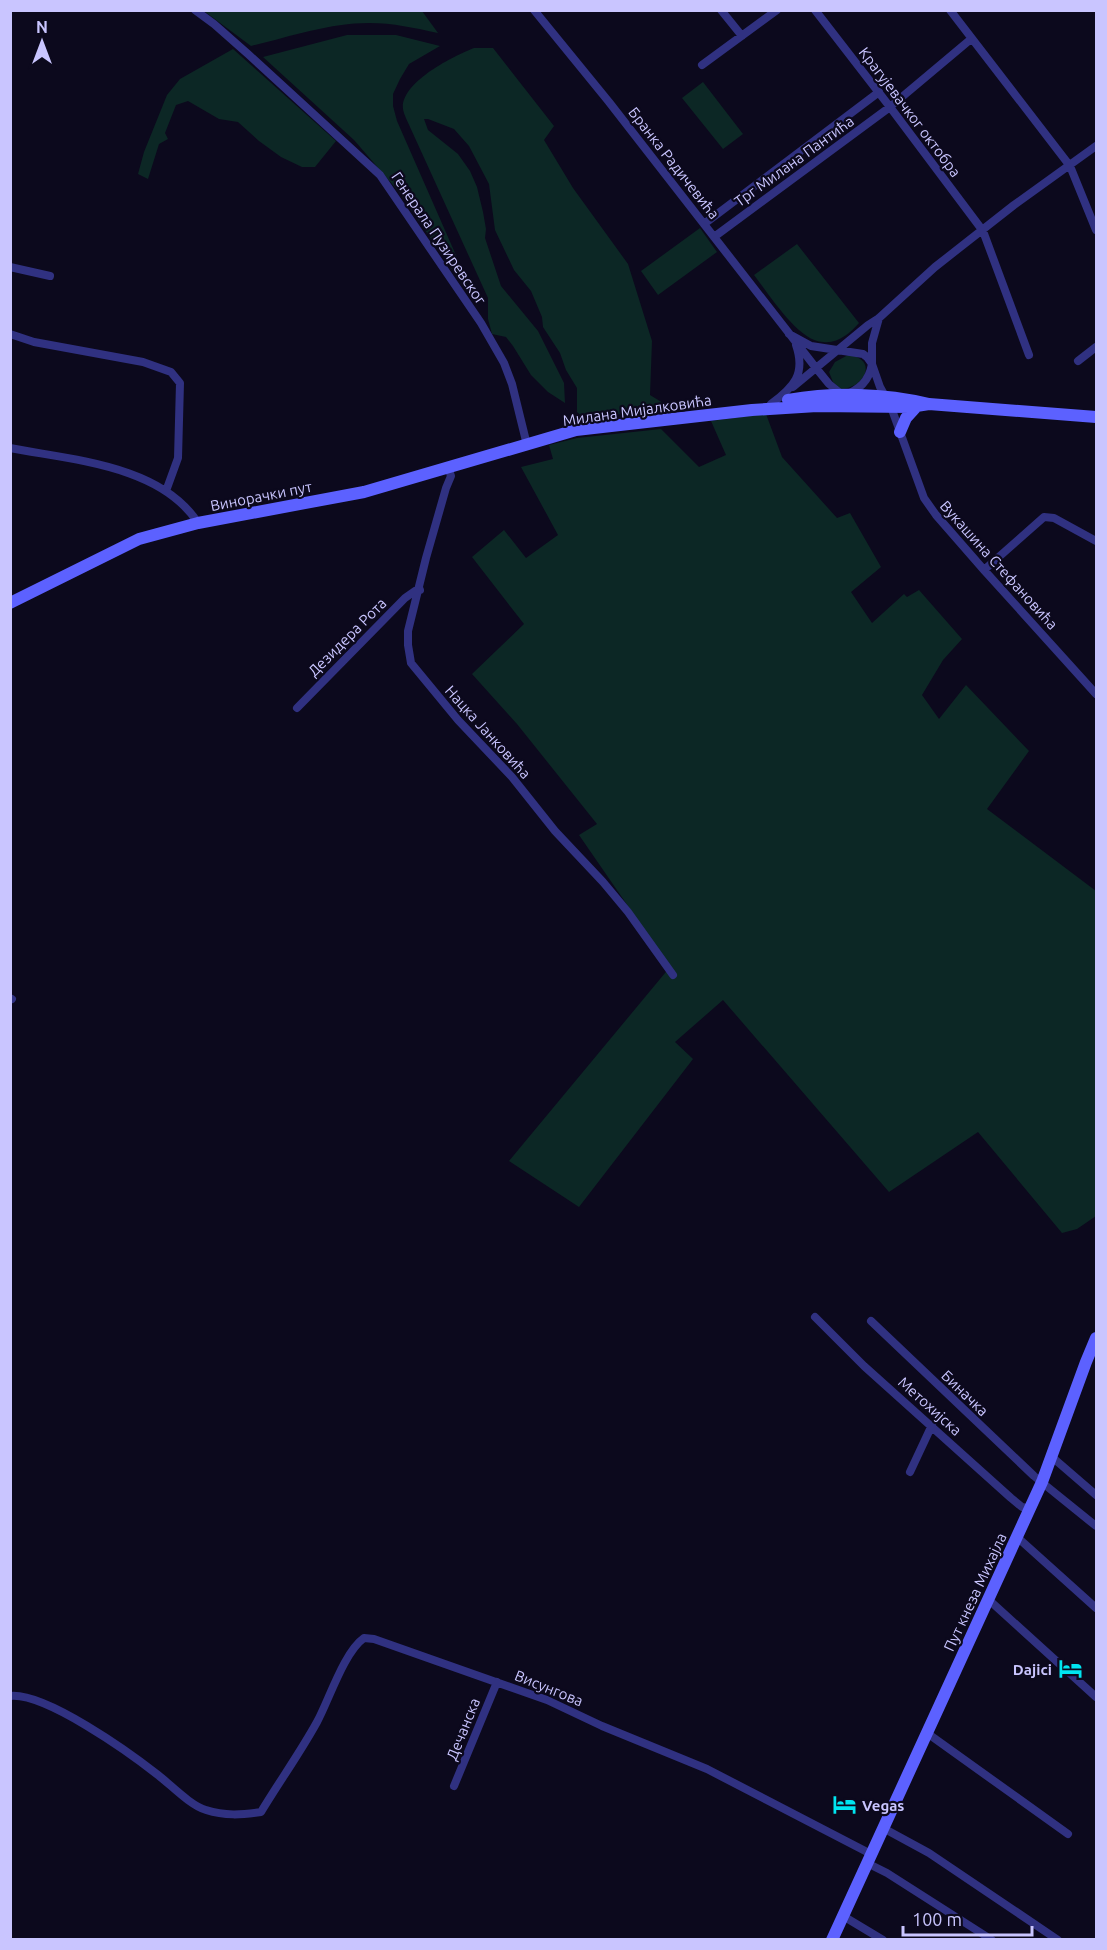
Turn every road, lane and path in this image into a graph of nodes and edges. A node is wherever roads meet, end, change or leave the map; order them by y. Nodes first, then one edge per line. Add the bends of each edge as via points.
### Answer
1 (195, 10) edge
2 (534, 10) edge
3 (721, 10) edge
4 (777, 10) edge
5 (815, 10) edge
6 (950, 10) edge
7 (742, 36) junction
8 (971, 39) junction
9 (702, 65) dead end
10 (879, 92) junction
11 (890, 107) junction
12 (1096, 146) edge
13 (1070, 166) junction
14 (704, 224) junction
15 (1096, 230) edge
16 (983, 231) junction
17 (714, 237) junction
18 (10, 267) edge
19 (50, 276) dead end
20 (879, 318) junction
21 (10, 334) edge
22 (792, 338) junction
23 (1096, 347) edge
24 (835, 352) junction
25 (1029, 355) dead end
26 (1078, 361) dead end
27 (872, 364) junction
28 (816, 368) junction
29 (829, 384) junction
30 (793, 387) junction
31 (844, 396) junction
32 (771, 404) junction
33 (920, 404) junction
34 (817, 406) junction
35 (866, 406) junction
36 (893, 407) junction
37 (752, 410) junction
38 (1096, 417) edge
39 (900, 432) junction
40 (527, 445) junction
41 (10, 448) edge
42 (448, 467) junction
43 (166, 491) junction
44 (198, 523) junction
45 (1096, 541) edge
46 (984, 570) junction
47 (420, 590) junction
48 (10, 603) edge
49 (1096, 694) edge
50 (297, 708) dead end
51 (673, 975) dead end
52 (815, 1317) dead end
53 (871, 1321) dead end
54 (1096, 1338) edge
55 (932, 1425) junction
56 (1052, 1457) junction
57 (910, 1472) dead end
58 (1042, 1482) junction
59 (1096, 1495) edge
60 (1030, 1509) junction
61 (1096, 1526) edge
62 (1017, 1537) junction
63 (989, 1600) junction
64 (1096, 1608) edge
65 (496, 1682) junction
66 (10, 1696) edge
67 (1096, 1697) edge
68 (927, 1732) junction
69 (454, 1786) dead end
70 (883, 1828) junction
71 (1068, 1834) dead end
72 (869, 1859) junction
73 (843, 1916) junction
74 (832, 1940) edge
75 (883, 1940) edge
76 (992, 1940) edge
77 (1058, 1940) edge

1 - 40 street, Генерала Пузиревског via 380,175 504,363
2 - 14 street, Бранка Радичевића
3 - 7 street
4 - 7 street
5 - 10 street, Крагујевачког октобра
6 - 8 street
7 - 9 street
8 - 11 street, Трг Милана Пантића
8 - 13 street
10 - 11 street, Крагујевачког октобра
10 - 14 street, Трг Милана Пантића
11 - 16 street, Крагујевачког октобра
11 - 17 street, Трг Милана Пантића
12 - 13 street
13 - 15 street
13 - 16 street
14 - 17 street, Бранка Радичевића
16 - 20 street via 935,267
16 - 25 street, Крагујевачког октобра
17 - 22 street, Бранка Радичевића
18 - 19 street
20 - 24 street
20 - 27 street via 872,343
21 - 43 street via 34,342 124,357 171,372 180,383 178,458
22 - 24 street
22 - 28 street, Бранка Радичевића
22 - 30 street via 800,365
23 - 26 street
24 - 27 street via 863,354
24 - 28 street
24 - 29 street via 827,372
27 - 31 street via 862,385
27 - 36 street, Вукашина Стефановића
28 - 29 street, Бранка Радичевића
28 - 30 street
29 - 31 street
30 - 32 street
31 - 32 street, Милана Мијалковића
31 - 34 street
31 - 35 street
31 - 36 street, Милана Мијалковића
32 - 37 street, Милана Мијалковића
33 - 36 street, Милана Мијалковића
33 - 38 street, Милана Мијалковића
33 - 39 street via 906,418
34 - 35 street, Милана Мијалковића
34 - 37 street, Милана Мијалковића
35 - 36 street, Милана Мијалковића
36 - 39 street, Вукашина Стефановића
37 - 40 street, Милана Мијалковића via 576,430
39 - 46 street, Вукашина Стефановића via 928,506
40 - 42 street, Винорачки пут
41 - 43 street via 116,469
42 - 44 street, Винорачки пут via 364,492
42 - 47 street, Нацка Јанковића via 452,476
43 - 44 street via 191,511
44 - 48 street, Винорачки пут via 139,539
45 - 46 street via 1054,518 1044,517
46 - 49 street, Вукашина Стефановића
47 - 50 street, Дезидера Рота via 405,598
47 - 51 street, Нацка Јанковића via 408,631 411,663 603,882
52 - 55 street, Метохијска
53 - 58 street, Биначка
54 - 56 street, Пут кнеза Михајла
55 - 57 street
55 - 60 street, Метохијска via 1011,1498
56 - 58 street, Пут кнеза Михајла
56 - 59 street
58 - 60 street, Пут кнеза Михајла
58 - 61 street, Биначка
60 - 62 street, Пут кнеза Михајла
62 - 63 street, Пут кнеза Михајла
62 - 64 street
63 - 67 street
63 - 68 street, Пут кнеза Михајла
65 - 66 street, Висунгова via 364,1638 349,1656 317,1722 261,1812 234,1816 204,1810 137,1758 75,1718 35,1700
65 - 69 street, Дечанска
65 - 72 street, Висунгова via 707,1768
68 - 70 street, Пут кнеза Михајла
68 - 71 street
70 - 72 street, Пут кнеза Михајла
70 - 77 street via 929,1853
72 - 73 street, Пут кнеза Михајла
72 - 76 street, Висунгова
73 - 74 street, Пут кнеза Михајла
73 - 75 street

